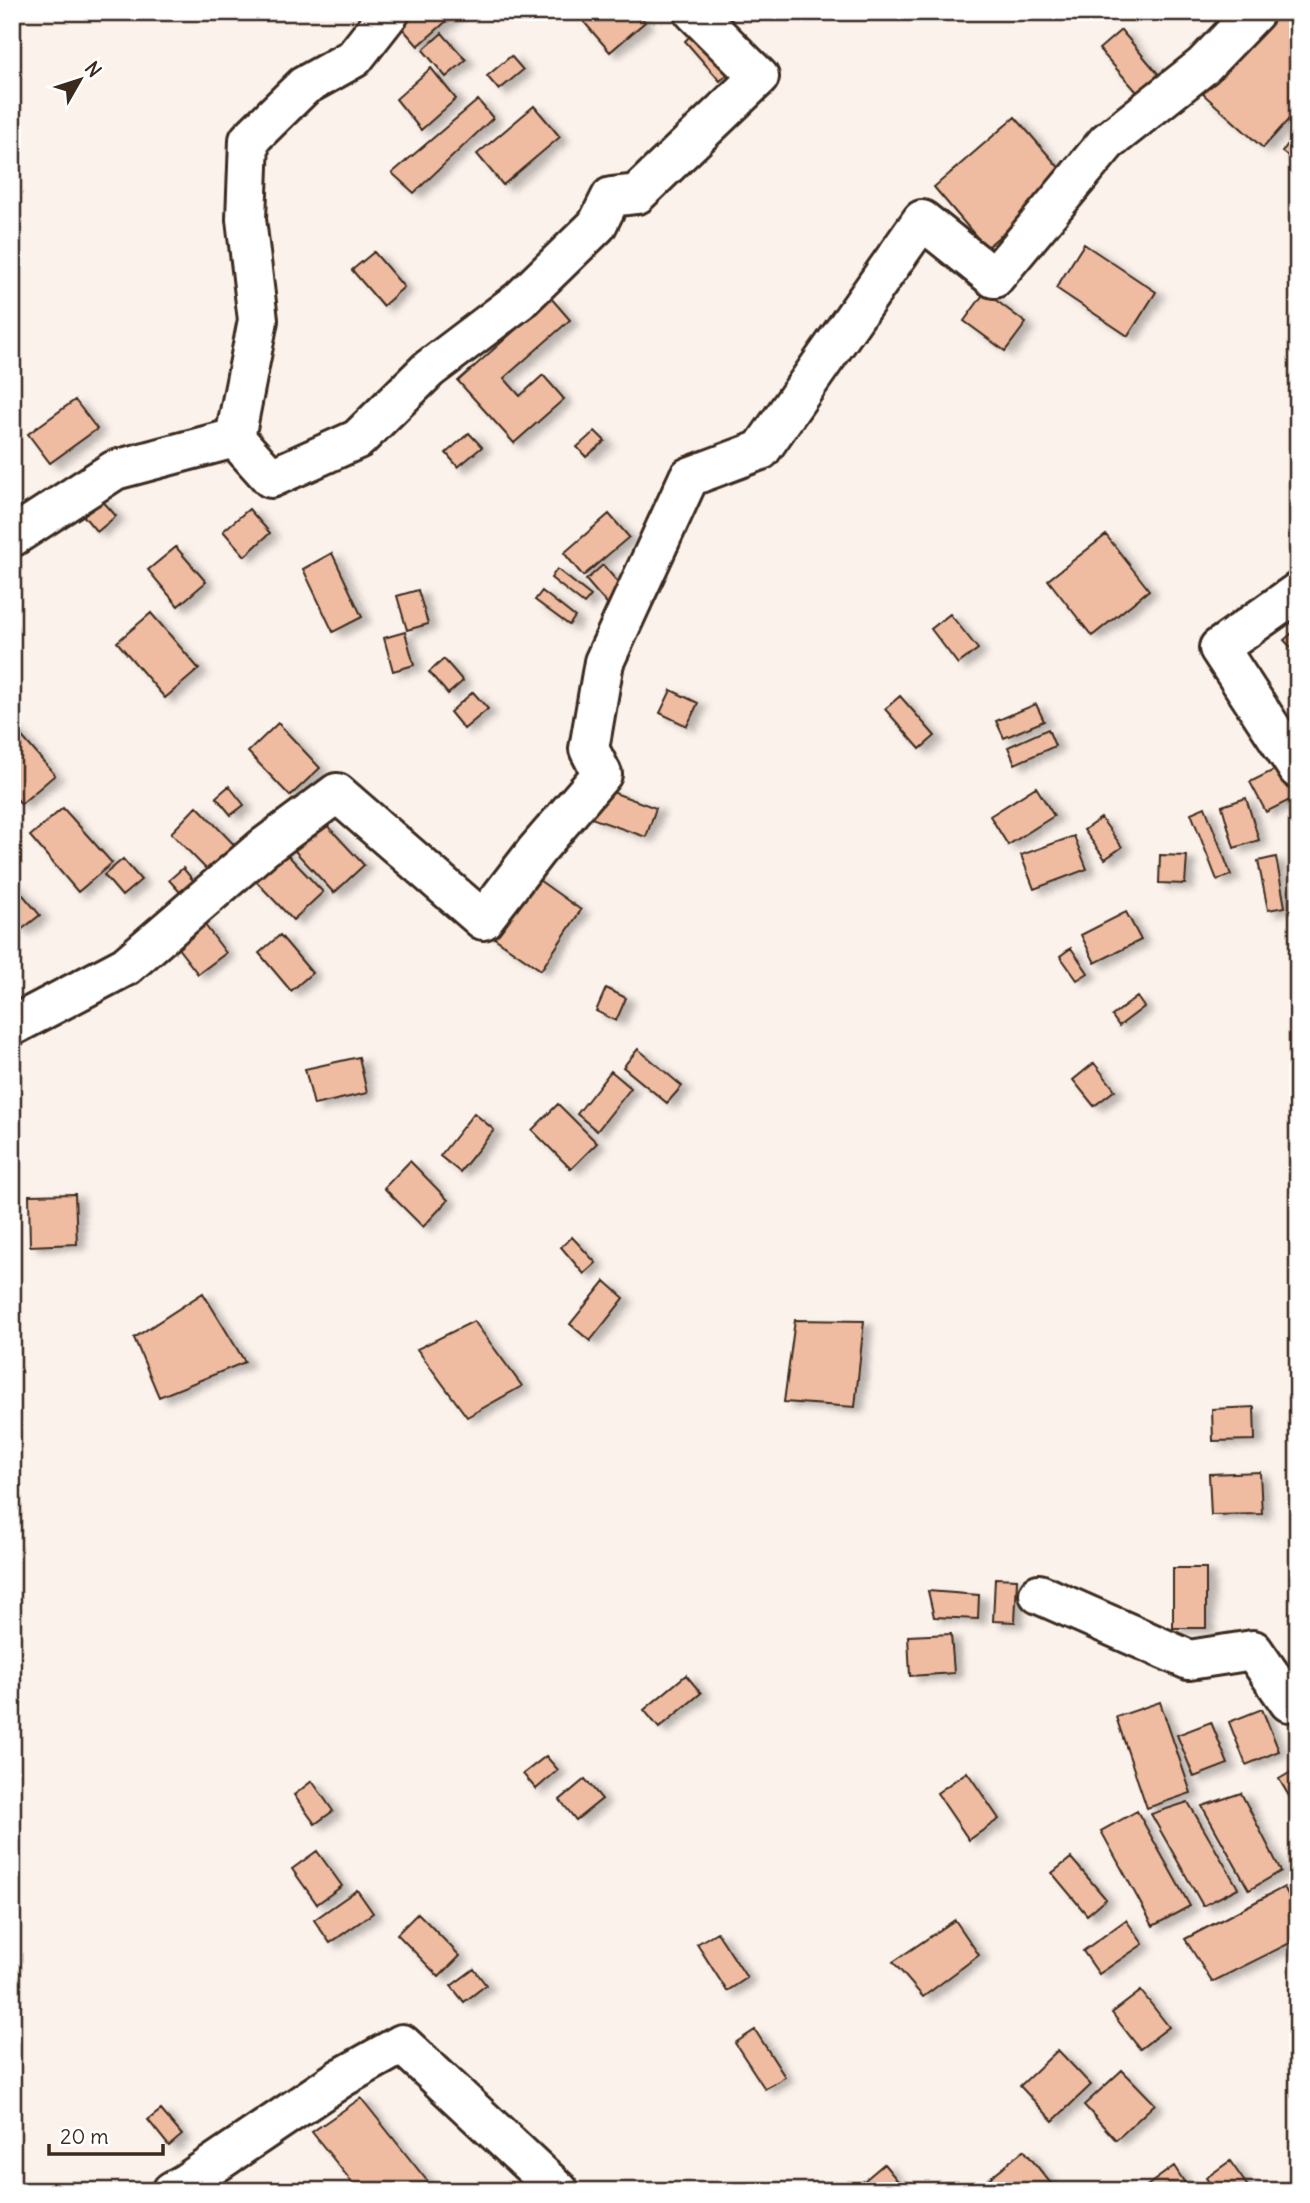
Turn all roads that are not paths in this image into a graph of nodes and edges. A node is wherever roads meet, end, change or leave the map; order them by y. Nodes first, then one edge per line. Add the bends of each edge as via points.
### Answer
1 (390, 12) edge
2 (694, 12) edge
3 (1255, 12) edge
4 (235, 438) junction
5 (12, 537) edge
6 (1298, 592) edge
7 (1298, 769) edge
8 (12, 1026) edge
9 (1039, 1594) dead end
10 (1295, 1706) edge
11 (172, 2191) edge
12 (559, 2191) edge

1 - 4 street via 354,58 304,86 249,140 246,219 258,320
2 - 4 street via 759,77 637,194 611,197 597,225 520,300 429,369 358,439 271,478
3 - 8 street via 1203,66 1107,142 994,278 922,220 761,450 689,477 604,662 589,749 602,774 483,920 337,793 262,848 125,966
4 - 5 street via 115,470
6 - 7 street via 1219,648
9 - 10 street via 1189,1660 1253,1650
11 - 12 street via 341,2078 402,2044

